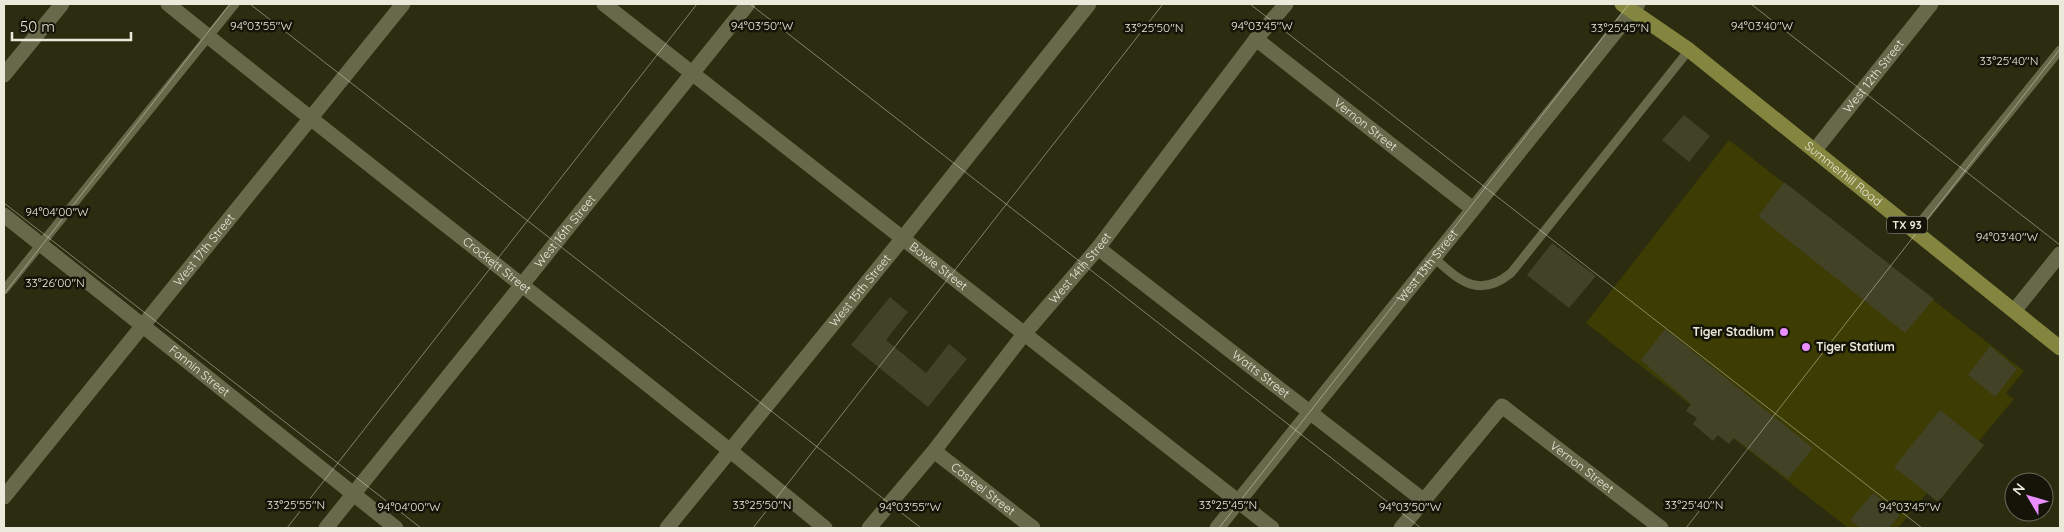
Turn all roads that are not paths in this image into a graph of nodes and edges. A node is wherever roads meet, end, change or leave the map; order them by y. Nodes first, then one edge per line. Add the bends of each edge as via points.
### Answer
1 (62, 4) edge
2 (168, 4) edge
3 (235, 4) edge
4 (403, 4) edge
5 (604, 4) edge
6 (748, 4) edge
7 (1090, 4) edge
8 (1286, 4) edge
9 (1931, 4) edge
10 (1631, 6) edge
11 (208, 37) junction
12 (1256, 39) junction
13 (1689, 50) junction
14 (2060, 50) edge
15 (692, 73) junction
16 (4, 75) edge
17 (310, 119) junction
18 (1815, 150) junction
19 (1473, 209) junction
20 (4, 215) edge
21 (1914, 230) junction
22 (903, 238) junction
23 (41, 244) junction
24 (1098, 248) junction
25 (2060, 254) edge
26 (1434, 258) junction
27 (522, 284) junction
28 (4, 290) edge
29 (2014, 311) junction
30 (142, 326) junction
31 (1024, 334) junction
32 (2060, 348) edge
33 (1310, 413) junction
34 (730, 450) junction
35 (934, 451) junction
36 (353, 494) junction
37 (4, 497) edge
38 (1423, 500) junction
39 (1238, 502) junction
40 (326, 528) edge
41 (396, 528) edge
42 (667, 528) edge
43 (825, 528) edge
44 (868, 528) edge
45 (1033, 528) edge
46 (1217, 528) edge
47 (1272, 528) edge
48 (1401, 528) edge
49 (1661, 528) edge

1 - 16 street
2 - 11 street, Crockett Street
3 - 11 lane
4 - 17 street, West 17th Street
5 - 15 street, Bowie Street
6 - 15 street, West 16th Street
7 - 22 street, West 15th Street
8 - 12 street, West 14th Street
9 - 18 street, West 12th Street
10 - 13 main road, Summerhill Road / TX 93
10 - 19 street, West 13th Street
11 - 17 street, Crockett Street
11 - 23 lane
12 - 19 street, Vernon Street
12 - 24 street, West 14th Street
13 - 18 main road, Summerhill Road / TX 93
13 - 26 lane via 1511,273 1490,286 1478,286 1458,278
14 - 21 lane
15 - 22 street, Bowie Street
15 - 27 street, West 16th Street
17 - 27 street, Crockett Street
17 - 30 street, West 17th Street
18 - 21 main road, Summerhill Road / TX 93
19 - 26 street, West 13th Street
20 - 23 street, Fannin Street
21 - 29 main road, Summerhill Road / TX 93
22 - 31 street, Bowie Street
22 - 34 street, West 15th Street
23 - 28 lane
23 - 30 street, Fannin Street
24 - 31 street, West 14th Street
24 - 33 street, Watts Street
25 - 29 street
26 - 33 street, West 13th Street
27 - 34 street, Crockett Street
27 - 36 street, West 16th Street
29 - 32 main road, Summerhill Road / TX 93
30 - 36 street, Fannin Street
30 - 37 street, West 17th Street
31 - 35 street, West 14th Street
31 - 39 street, Bowie Street
33 - 38 street, Watts Street
33 - 39 street, West 13th Street
34 - 42 street, West 15th Street
34 - 43 street, Crockett Street
35 - 44 street, West 14th Street
35 - 45 street, Casteel Street
36 - 40 street, West 16th Street
36 - 41 street, Fannin Street
38 - 48 street
38 - 49 street, Vernon Street via 1502,406
39 - 46 street, West 13th Street
39 - 47 street, Bowie Street

